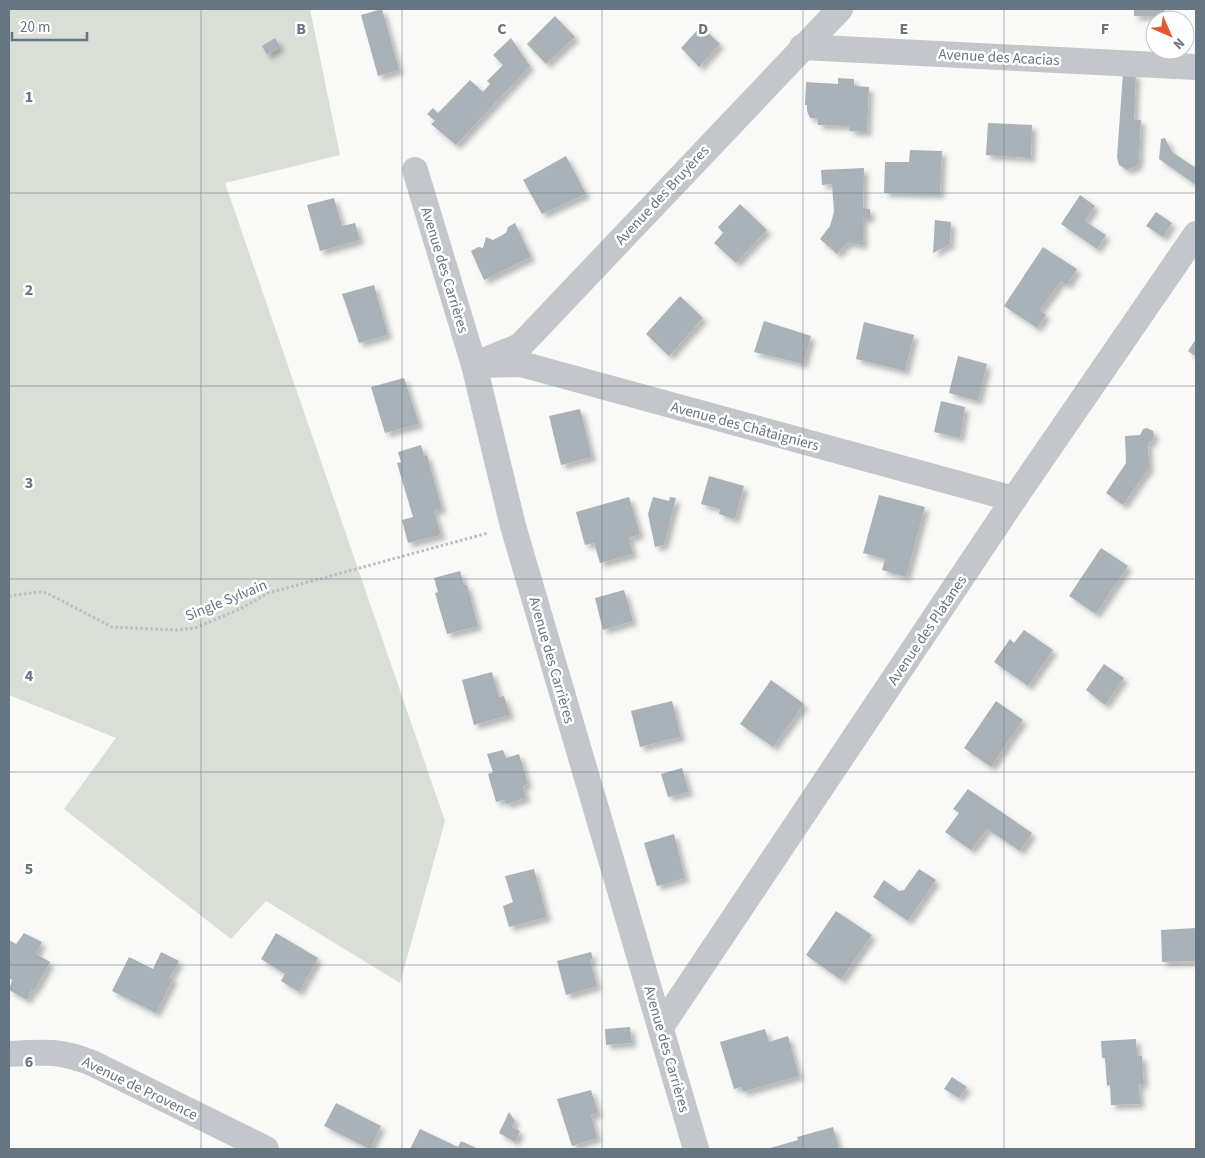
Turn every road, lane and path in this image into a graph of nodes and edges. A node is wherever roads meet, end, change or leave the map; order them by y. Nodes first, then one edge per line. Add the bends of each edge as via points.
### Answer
1 (840, 9) edge
2 (802, 47) junction
3 (1196, 67) edge
4 (415, 170) dead end
5 (1196, 234) edge
6 (474, 365) junction
7 (1014, 500) junction
8 (513, 526) junction
9 (9, 596) edge
10 (660, 1027) junction
11 (9, 1054) edge
12 (266, 1149) edge
13 (696, 1149) edge

1 - 2 street, Avenue des Bruyères
2 - 3 street, Avenue des Acacias
2 - 6 street, Avenue des Bruyères via 520,346
4 - 6 street, Avenue des Carrières
5 - 7 street, Avenue des Platanes
6 - 7 street, Avenue des Châtaigniers via 521,364
6 - 8 street, Avenue des Carrières
7 - 10 street, Avenue des Platanes
8 - 9 path, Single Sylvain via 268,594 195,628 112,627 47,593
8 - 10 street, Avenue des Carrières
10 - 13 street, Avenue des Carrières
11 - 12 street, Avenue de Provence via 51,1051 70,1054

